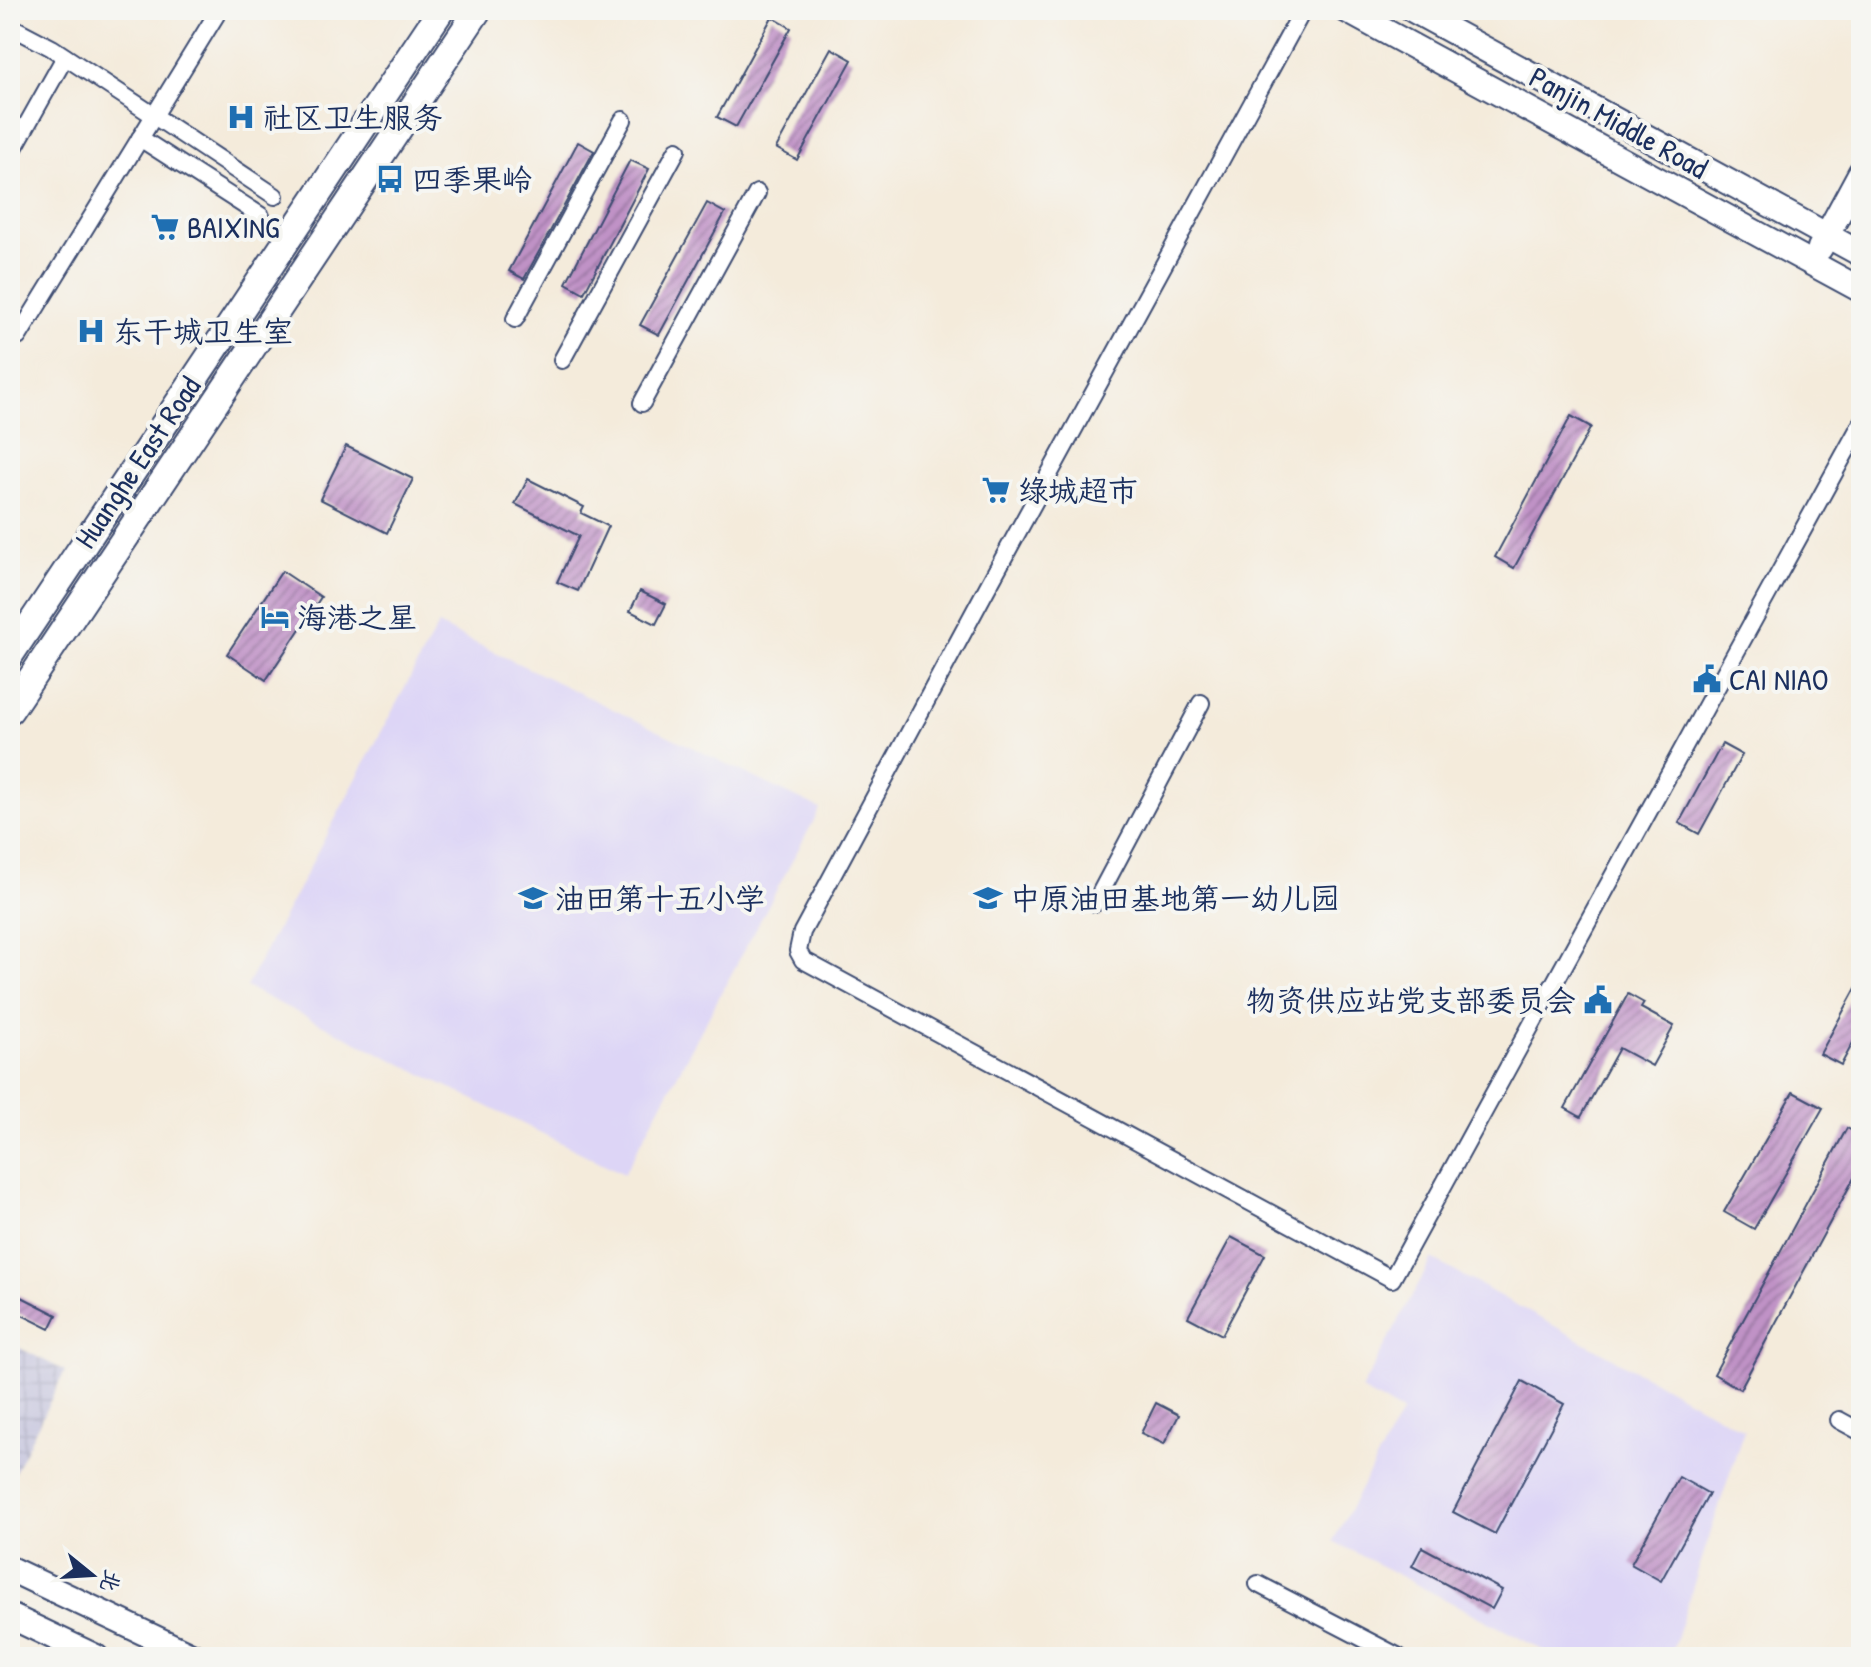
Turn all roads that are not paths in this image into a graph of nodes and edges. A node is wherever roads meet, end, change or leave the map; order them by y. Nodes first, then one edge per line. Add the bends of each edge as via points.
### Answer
1 (219, 10) edge
2 (441, 10) edge
3 (478, 10) edge
4 (1303, 10) edge
5 (1346, 10) edge
6 (1413, 10) edge
7 (10, 26) edge
8 (65, 57) junction
9 (154, 115) junction
10 (623, 120) dead end
11 (140, 138) junction
12 (677, 150) dead end
13 (10, 155) edge
14 (1861, 172) edge
15 (757, 193) dead end
16 (275, 196) dead end
17 (261, 216) dead end
18 (1827, 235) junction
19 (1861, 254) edge
20 (1811, 263) junction
21 (1861, 290) edge
22 (515, 319) dead end
23 (10, 333) edge
24 (562, 360) dead end
25 (642, 403) dead end
26 (1861, 424) edge
27 (10, 655) edge
28 (1201, 703) dead end
29 (10, 710) edge
30 (1095, 903) dead end
31 (1839, 1420) dead end
32 (1861, 1432) edge
33 (10, 1569) edge
34 (1258, 1584) dead end
35 (10, 1616) edge
36 (96, 1657) edge
37 (195, 1657) edge
38 (1399, 1657) edge

1 - 9 street
2 - 27 main road, Huanghe East Road
3 - 29 main road, Huanghe East Road
4 - 26 street via 802,932 798,951 803,960 1392,1279
5 - 20 main road, Panjin Middle Road
6 - 18 main road, Panjin Middle Road
7 - 8 street
8 - 9 street
8 - 13 street
9 - 11 street
9 - 16 street
10 - 22 street
11 - 17 street
11 - 23 street via 18,337
12 - 24 street
14 - 18 main road
15 - 25 street
18 - 19 main road, Panjin Middle Road
18 - 20 main road
20 - 21 main road, Panjin Middle Road
28 - 30 street
31 - 32 street
33 - 37 main road
34 - 38 street
35 - 36 main road

